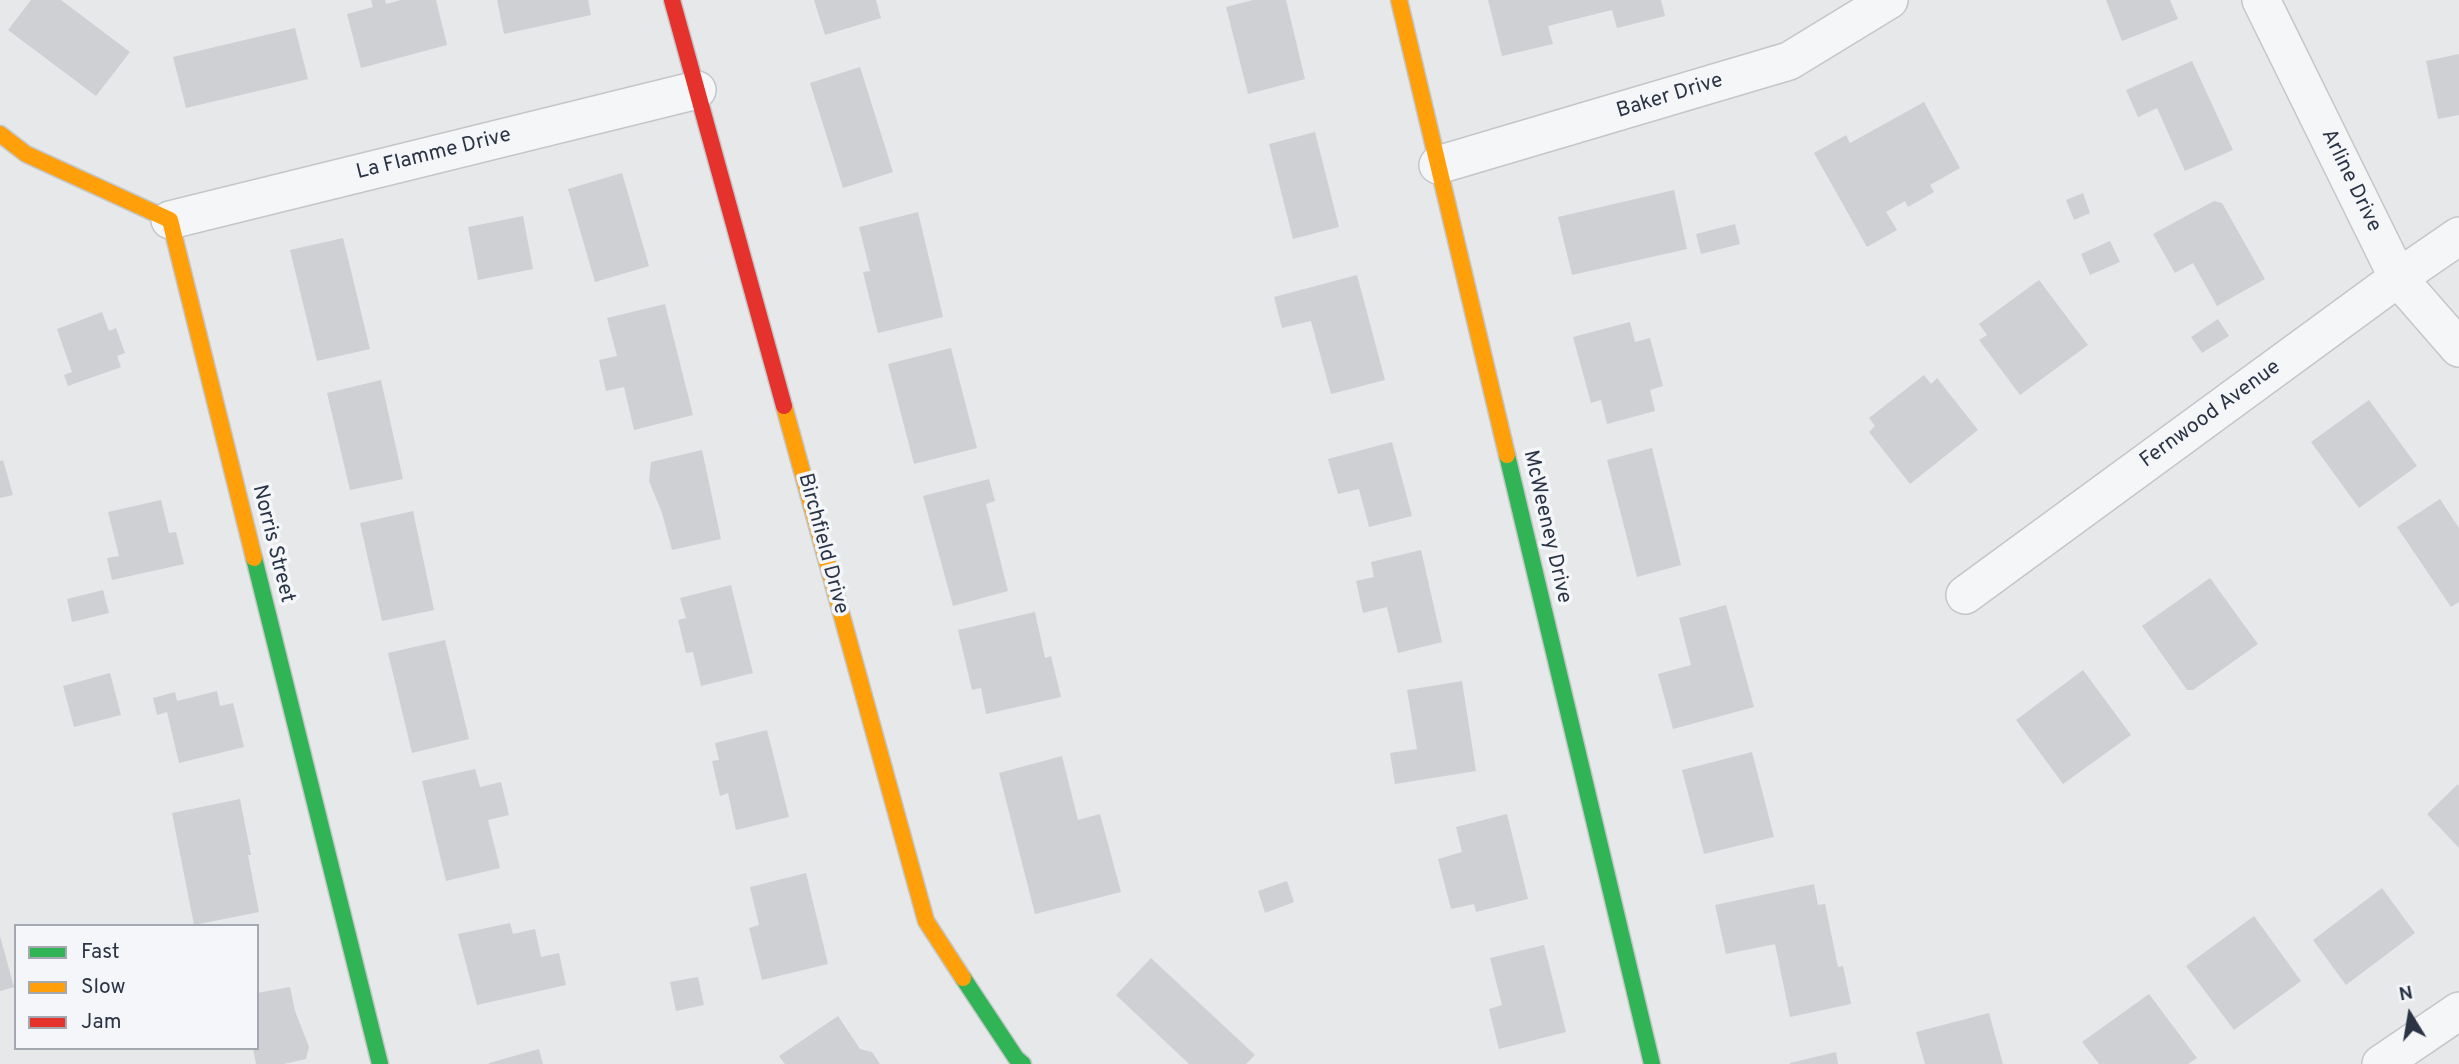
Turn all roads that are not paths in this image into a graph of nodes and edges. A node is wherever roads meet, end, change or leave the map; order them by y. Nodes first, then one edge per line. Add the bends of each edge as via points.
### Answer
1 (672, 0) edge
2 (1399, 0) edge
3 (1889, 0) edge
4 (2261, 0) edge
5 (697, 90) junction
6 (0, 134) edge
7 (1438, 166) junction
8 (170, 220) junction
9 (2459, 236) edge
10 (2398, 278) junction
11 (2459, 348) edge
12 (1965, 596) dead end
13 (2459, 1011) edge
14 (380, 1064) edge
15 (1023, 1064) edge
16 (1652, 1064) edge
17 (2381, 1064) edge

1 - 5 street, Birchfield Drive
2 - 7 street, McWeeney Drive
3 - 7 street, Baker Drive via 1789,61
4 - 10 street, Arline Drive
5 - 8 street, La Flamme Drive
5 - 15 street, Birchfield Drive via 926,921
6 - 8 street via 26,154
7 - 16 street, McWeeney Drive
8 - 14 street, Norris Street
9 - 10 street, Fernwood Avenue
10 - 11 street, Arline Drive
10 - 12 street, Fernwood Avenue
13 - 17 street

